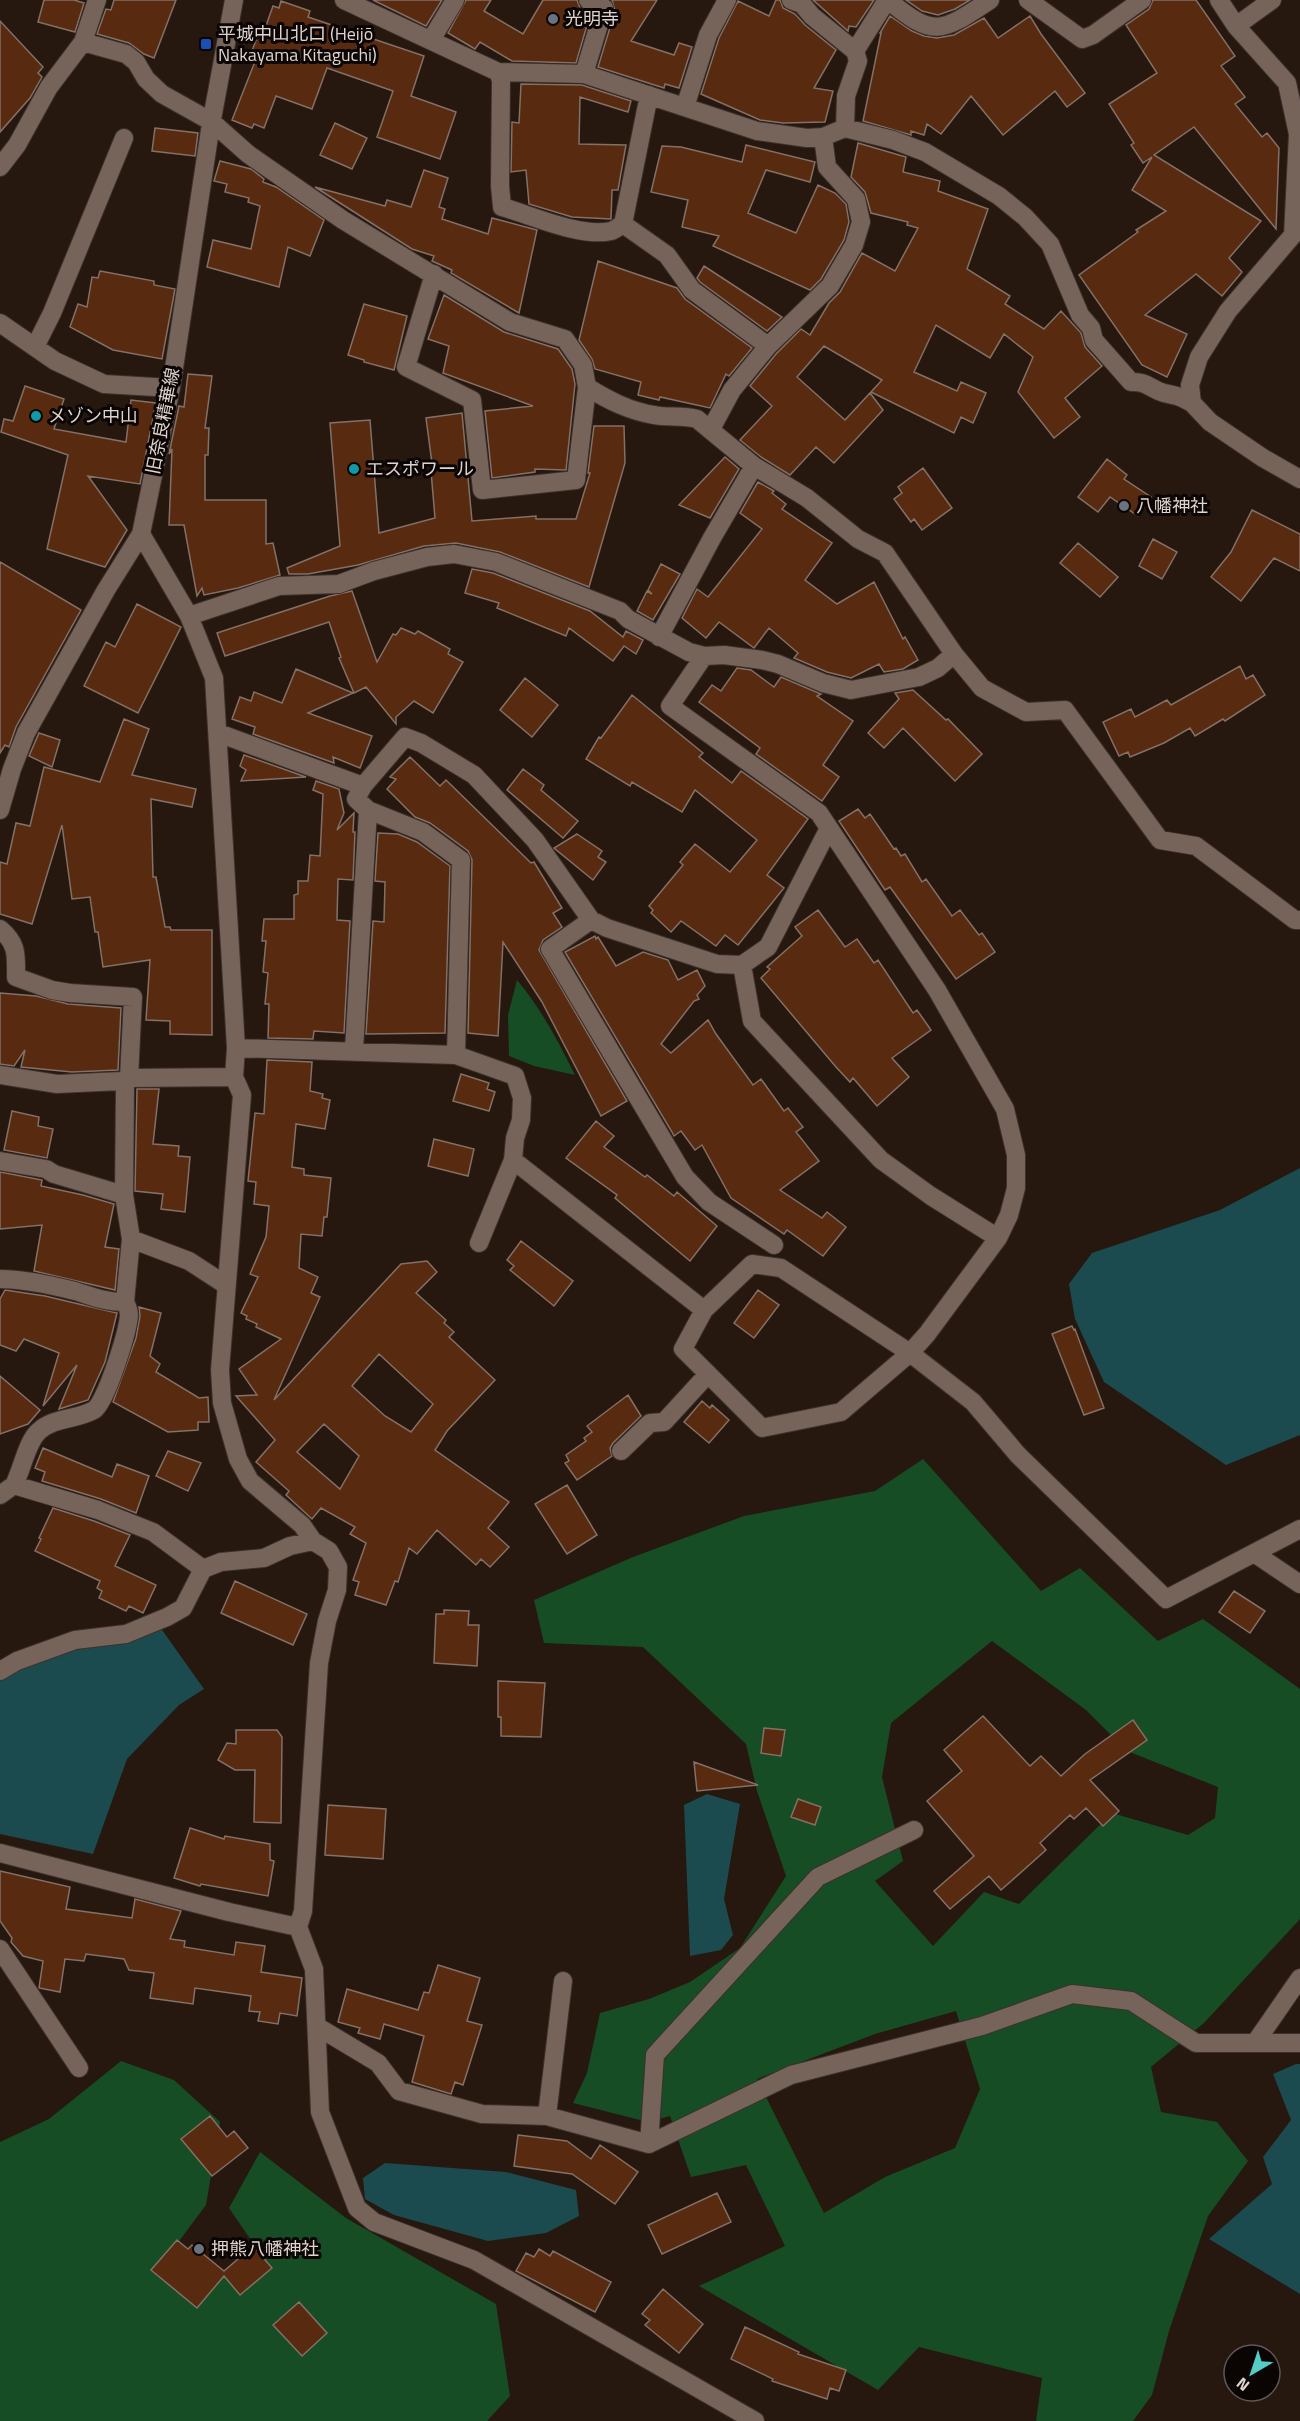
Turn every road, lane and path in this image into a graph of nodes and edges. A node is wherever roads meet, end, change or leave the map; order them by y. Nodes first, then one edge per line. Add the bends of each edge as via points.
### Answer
1 (96, 0) edge
2 (234, 0) edge
3 (344, 0) edge
4 (455, 0) edge
5 (588, 0) edge
6 (727, 0) edge
7 (791, 0) edge
8 (888, 0) edge
9 (990, 0) edge
10 (1028, 0) edge
11 (1142, 0) edge
12 (1219, 0) edge
13 (1272, 0) edge
14 (1236, 26) junction
15 (431, 40) junction
16 (83, 42) junction
17 (855, 51) junction
18 (498, 72) junction
19 (584, 74) junction
20 (1294, 82) edge
21 (650, 95) junction
22 (685, 107) junction
23 (212, 122) junction
24 (845, 128) junction
25 (823, 137) junction
26 (124, 138) dead end
27 (1298, 154) edge
28 (0, 166) edge
29 (623, 224) junction
30 (1297, 233) edge
31 (434, 274) junction
32 (0, 323) edge
33 (35, 346) junction
34 (768, 346) junction
35 (587, 387) junction
36 (171, 388) junction
37 (1192, 403) junction
38 (711, 429) junction
39 (754, 466) junction
40 (1300, 479) edge
41 (141, 534) junction
42 (189, 616) junction
43 (659, 637) junction
44 (954, 654) junction
45 (704, 656) junction
46 (218, 733) junction
47 (363, 786) junction
48 (0, 810) edge
49 (368, 810) junction
50 (828, 830) junction
51 (591, 920) junction
52 (1300, 920) edge
53 (0, 930) edge
54 (742, 965) junction
55 (236, 1048) junction
56 (354, 1050) junction
57 (456, 1055) junction
58 (0, 1075) edge
59 (234, 1077) junction
60 (129, 1078) junction
61 (0, 1161) edge
62 (513, 1161) junction
63 (124, 1195) junction
64 (998, 1238) junction
65 (131, 1239) junction
66 (479, 1243) dead end
67 (774, 1245) dead end
68 (0, 1279) edge
69 (226, 1285) junction
70 (125, 1302) junction
71 (704, 1310) junction
72 (910, 1353) junction
73 (708, 1374) junction
74 (621, 1450) dead end
75 (7, 1490) edge
76 (1300, 1529) edge
77 (313, 1541) junction
78 (1254, 1552) junction
79 (203, 1569) junction
80 (1300, 1584) edge
81 (0, 1671) edge
82 (914, 1830) dead end
83 (0, 1853) edge
84 (298, 1927) junction
85 (0, 1949) edge
86 (1300, 1978) edge
87 (563, 1981) dead end
88 (318, 2027) junction
89 (1255, 2043) junction
90 (1300, 2043) edge
91 (79, 2068) dead end
92 (547, 2116) junction
93 (649, 2144) junction
94 (751, 2420) edge

1 - 16 street
2 - 23 street, 旧奈良精華線
3 - 15 street
4 - 15 street
5 - 19 street via 604,8
6 - 22 street via 708,35
7 - 17 street via 802,4
8 - 9 street via 909,18 929,28 947,25
8 - 17 street
10 - 11 street via 1082,39
12 - 14 street
13 - 14 street
14 - 20 street
15 - 18 street
16 - 23 street via 126,54 162,94
16 - 28 street via 49,87 17,146
17 - 24 street via 858,61 846,96
18 - 19 street
18 - 29 street via 502,207 551,224 592,232 612,231
19 - 21 street
20 - 27 street
21 - 22 street
21 - 29 street
22 - 25 street via 757,131
23 - 31 street via 248,154 343,220
23 - 36 street, 旧奈良精華線
24 - 25 street
24 - 37 street via 925,152 999,196 1050,244 1094,340 1131,382 1142,381
25 - 34 street via 827,167 856,199 861,222 854,245 830,286
26 - 33 street
27 - 30 street
29 - 34 street via 667,255 692,290
30 - 37 street via 1228,311 1199,357 1190,385
31 - 35 street via 510,322 565,339 583,365
31 - 35 street via 406,367 472,400 482,490 576,480
32 - 33 street
33 - 36 street via 55,361 104,384
34 - 38 street via 732,390
35 - 38 street via 633,410 656,416 686,416
36 - 41 street, 旧奈良精華線
37 - 40 street via 1210,422
38 - 39 street
39 - 43 street
39 - 44 street via 807,498 858,539 885,553
41 - 42 street
41 - 48 street, 旧奈良精華線 via 26,733
42 - 43 street via 279,586 339,584 427,557 454,554 496,562 620,611
42 - 46 street via 214,678
43 - 45 street
44 - 45 street via 919,677 852,690 762,660
44 - 52 street via 982,688 1026,712 1065,710 1160,840 1196,846
45 - 50 street via 670,706 819,813
46 - 47 street
46 - 55 street
47 - 49 street via 356,799
47 - 51 street via 405,737 421,743 474,775 535,840
49 - 56 street
49 - 57 street via 423,832 461,860
50 - 54 street via 768,947
50 - 64 street via 937,990 1005,1109 1016,1155 1016,1188 1010,1215
51 - 54 street via 717,964
51 - 67 street via 550,949 685,1177 709,1202
53 - 60 street via 11,938 16,952 16,977 52,990 133,997
54 - 64 street via 752,1021 881,1160
55 - 56 street
55 - 59 street
56 - 57 street
57 - 62 street via 514,1076 522,1098
58 - 60 street via 57,1084
59 - 60 street
59 - 69 street via 242,1095
60 - 63 street via 125,1085
61 - 63 street via 46,1169
62 - 66 street
62 - 71 street
63 - 65 street
64 - 72 street
65 - 69 street via 189,1261
65 - 70 street
68 - 70 street via 17,1279 115,1303
69 - 77 street via 220,1370 222,1403 238,1460 250,1481 303,1525
70 - 75 street via 129,1314 124,1334 108,1387 97,1408 37,1432 20,1474
71 - 72 street via 752,1264 781,1268
71 - 73 street via 683,1349
72 - 73 street via 841,1412 762,1428
72 - 78 street via 973,1402 1018,1455 1166,1599
73 - 74 street via 664,1422 650,1423
75 - 79 street via 98,1510 153,1533
76 - 78 street
77 - 79 street via 264,1558 221,1562
77 - 84 street via 329,1551 338,1567 337,1590 320,1663 303,1911
78 - 80 street
79 - 81 street via 183,1608 167,1617 126,1634 75,1640
82 - 93 street via 818,1877 655,2055
83 - 84 street
84 - 88 street via 314,1969
85 - 91 street
86 - 89 street
87 - 92 street
88 - 92 street via 378,2063 399,2091 482,2114
88 - 94 street via 320,2112 357,2208 374,2222 474,2260
89 - 90 street
89 - 93 street via 1196,2043 1131,2001 1072,1994 982,2026 790,2075
92 - 93 street

